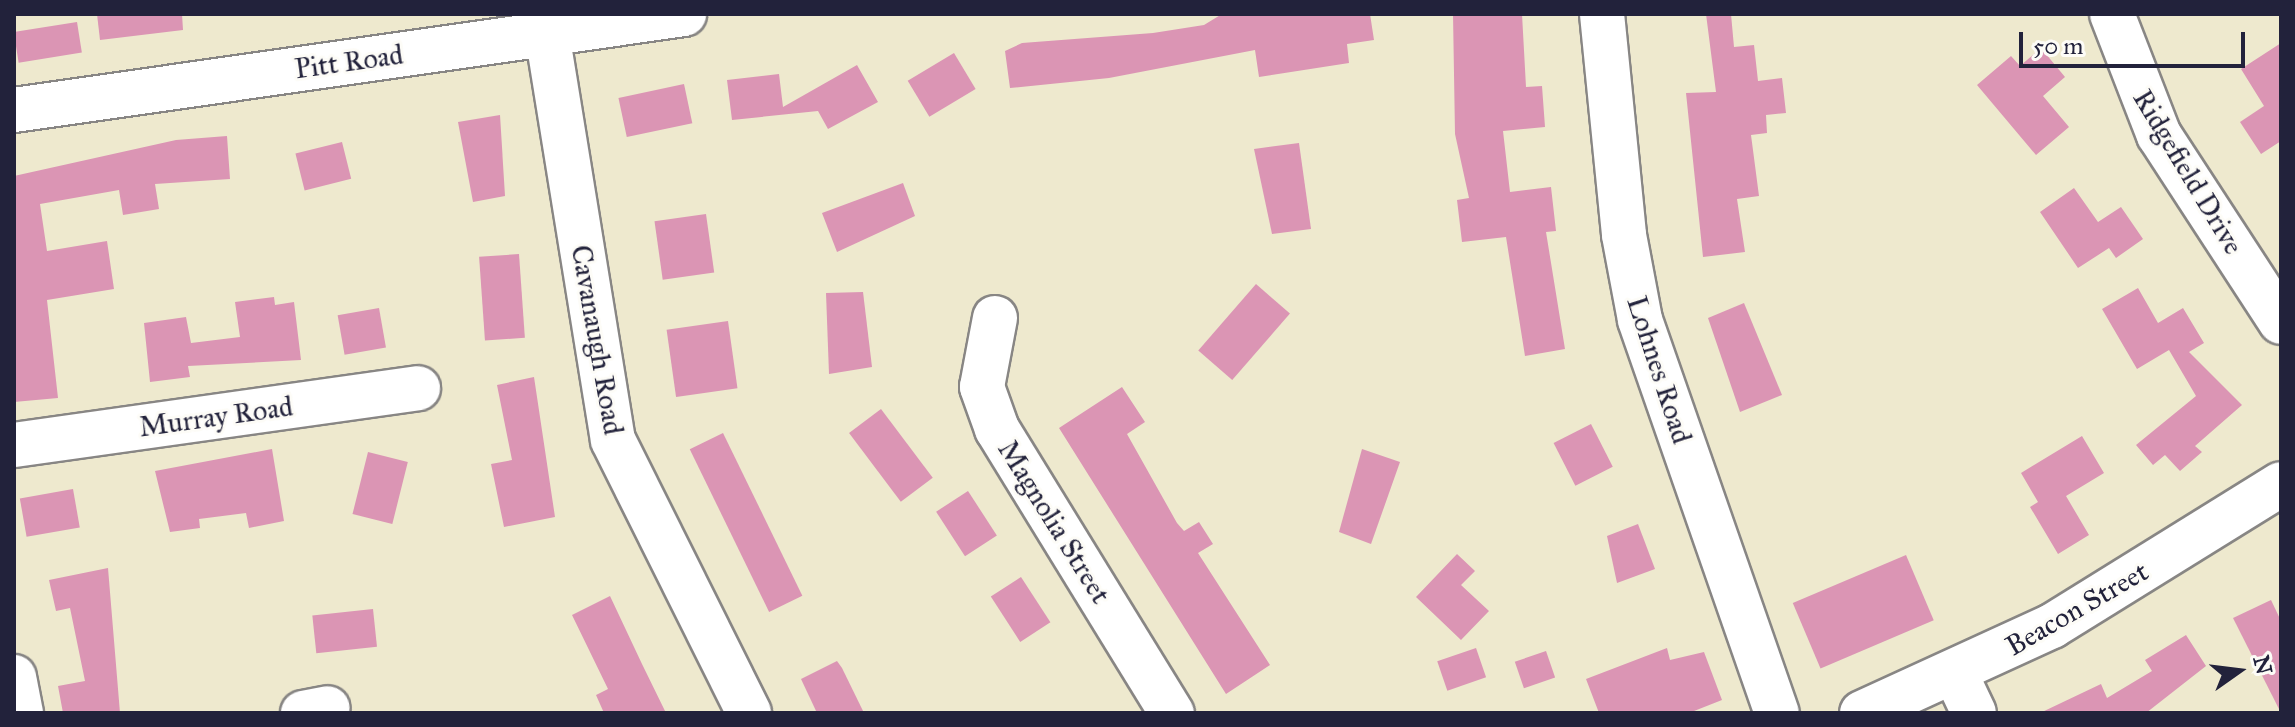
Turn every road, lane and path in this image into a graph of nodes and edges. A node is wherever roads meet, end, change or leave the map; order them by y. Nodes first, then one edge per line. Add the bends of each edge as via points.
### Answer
1 (684, 14) edge
2 (1602, 14) edge
3 (2112, 14) edge
4 (595, 20) edge
5 (547, 33) junction
6 (14, 110) edge
7 (995, 318) dead end
8 (2281, 322) edge
9 (418, 388) dead end
10 (14, 445) edge
11 (2280, 487) edge
12 (1955, 673) junction
13 (14, 677) edge
14 (21, 713) edge
15 (749, 713) edge
16 (1172, 713) edge
17 (1777, 713) edge
18 (1862, 713) edge
19 (1974, 713) edge

1 - 4 street, Pitt Road
2 - 17 street, Lohnes Road via 1624,235 1640,320
3 - 8 street, Ridgefield Drive via 2159,135
4 - 5 street, Pitt Road
5 - 6 street, Pitt Road
5 - 15 street, Cavanaugh Road via 613,440
7 - 16 street, Magnolia Street via 982,387 997,429
9 - 10 street, Murray Road
11 - 12 street, Beacon Street via 2097,600
12 - 18 street, Beacon Street
12 - 19 street
13 - 14 street

